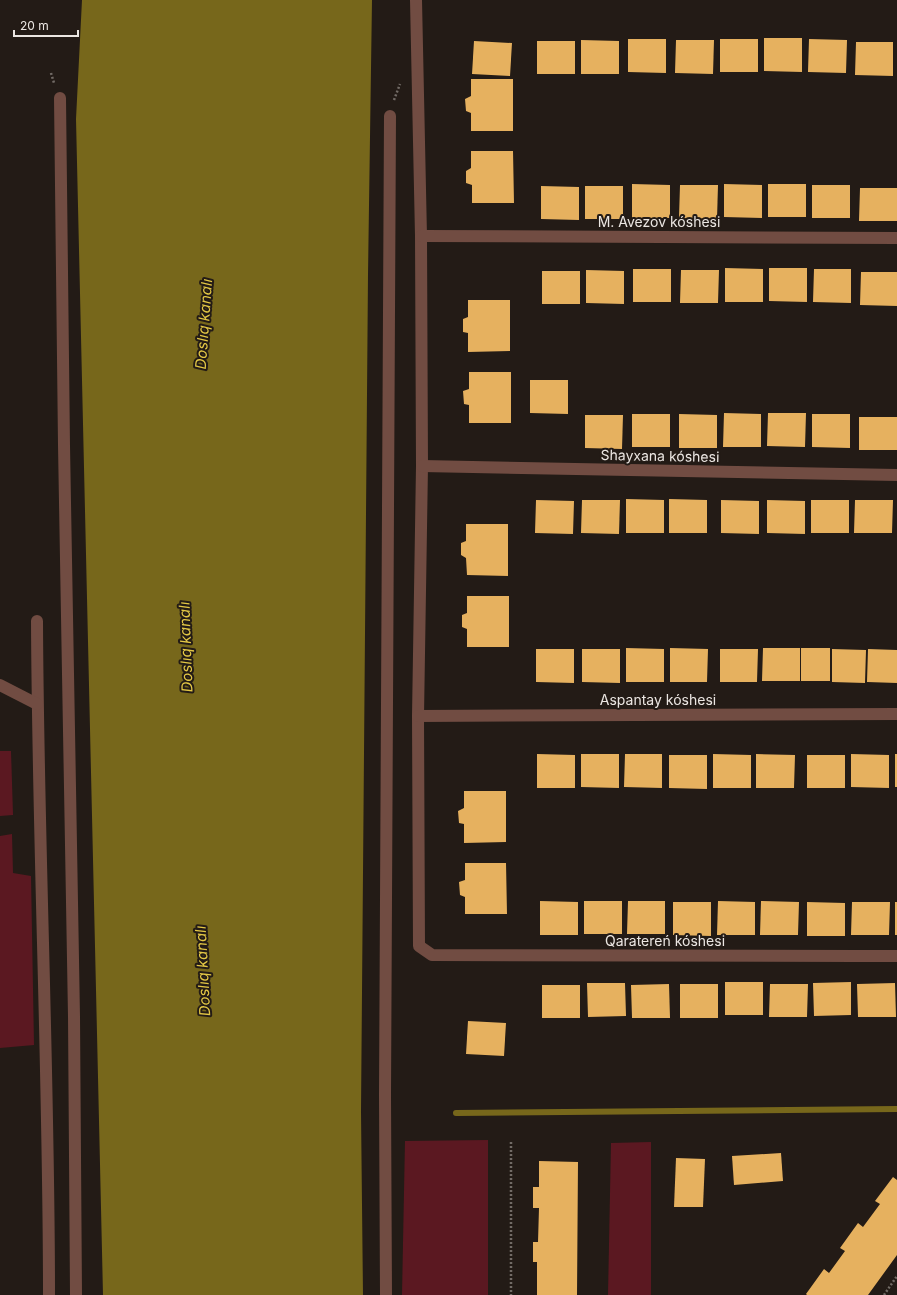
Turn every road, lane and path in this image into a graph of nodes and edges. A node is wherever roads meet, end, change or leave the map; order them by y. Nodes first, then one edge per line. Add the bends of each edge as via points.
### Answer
1 (416, 0) edge
2 (60, 98) dead end
3 (390, 116) dead end
4 (421, 236) junction
5 (897, 238) edge
6 (422, 466) junction
7 (897, 475) edge
8 (37, 621) dead end
9 (0, 685) edge
10 (37, 704) junction
11 (897, 714) edge
12 (418, 716) junction
13 (897, 956) edge
14 (511, 1142) dead end
15 (897, 1276) edge
16 (48, 1295) edge
17 (76, 1295) edge
18 (386, 1295) edge
19 (511, 1295) edge
20 (884, 1295) edge

1 - 4 street
2 - 17 street
3 - 18 street
4 - 5 street, M. Avezov kóshesi
4 - 6 street
6 - 7 street, Shayxana kóshesi
6 - 12 street
8 - 10 street
9 - 10 street
10 - 16 street via 47,1070
11 - 12 street, Aspantay kóshesi
12 - 13 street, Qaratereń kóshesi via 419,946 432,955
14 - 19 path
15 - 20 path

